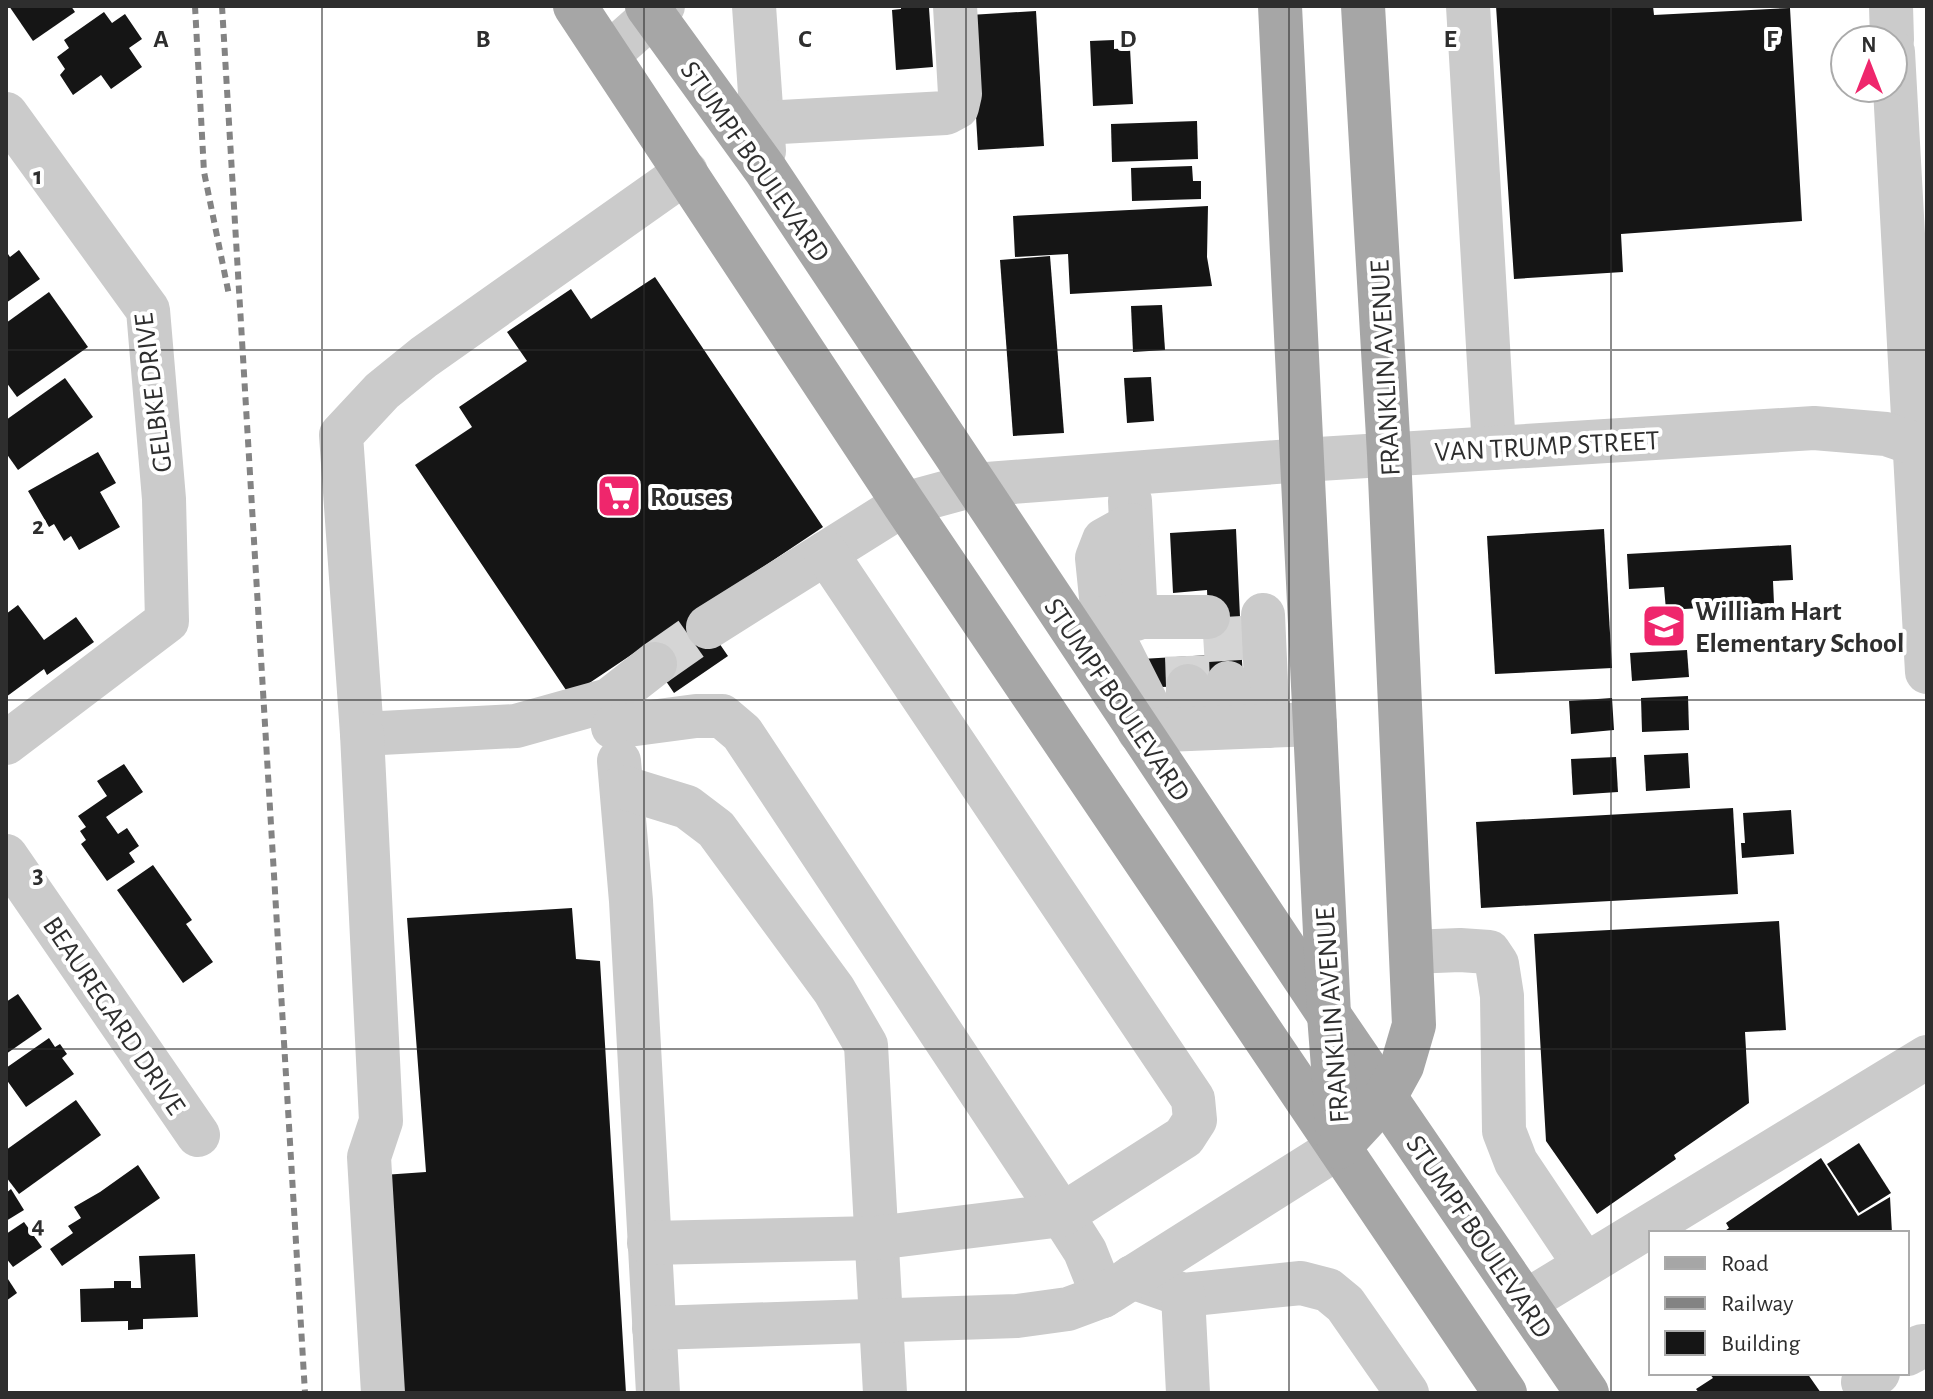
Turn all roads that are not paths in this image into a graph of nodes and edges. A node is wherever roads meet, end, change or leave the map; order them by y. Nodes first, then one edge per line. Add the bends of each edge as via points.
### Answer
1 (575, 6) edge
2 (754, 6) edge
3 (955, 6) edge
4 (1280, 6) edge
5 (1363, 6) edge
6 (1468, 6) edge
7 (654, 9) edge
8 (609, 54) junction
9 (1897, 104) edge
10 (6, 114) edge
11 (762, 123) junction
12 (765, 169) junction
13 (686, 172) junction
14 (1920, 445) edge
15 (1494, 448) junction
16 (1389, 454) junction
17 (1303, 460) junction
18 (1129, 473) junction
19 (974, 485) junction
20 (904, 504) junction
21 (826, 553) junction
22 (1311, 613) junction
23 (1101, 618) junction
24 (708, 627) tunnel mouth
25 (1214, 642) junction
26 (655, 664) tunnel mouth
27 (1927, 672) edge
28 (611, 714) junction
29 (1315, 724) junction
30 (1197, 728) junction
31 (362, 734) junction
32 (6, 743) edge
33 (622, 787) junction
34 (6, 856) edge
35 (1411, 952) junction
36 (1329, 1015) junction
37 (1927, 1057) edge
38 (1385, 1097) junction
39 (198, 1135) dead end
40 (1339, 1147) junction
41 (1062, 1215) junction
42 (876, 1238) junction
43 (649, 1243) junction
44 (1585, 1265) junction
45 (1117, 1287) junction
46 (1183, 1295) junction
47 (1525, 1302) junction
48 (881, 1319) junction
49 (654, 1328) junction
50 (383, 1393) edge
51 (658, 1393) edge
52 (885, 1393) edge
53 (1188, 1393) edge
54 (1407, 1393) edge
55 (1505, 1393) edge
56 (1587, 1393) edge

1 - 8 main road
2 - 11 street
3 - 11 street via 957,107 946,113
4 - 17 main road, FRANKLIN AVENUE
5 - 16 main road, FRANKLIN AVENUE
6 - 15 street
7 - 8 street
7 - 12 main road, STUMPF BOULEVARD
8 - 13 main road
9 - 14 street
10 - 32 street, GELBKE DRIVE via 148,310 164,499 167,621
11 - 12 street
12 - 19 main road, STUMPF BOULEVARD
13 - 20 main road
13 - 31 street via 424,357 341,435
14 - 15 street, VAN TRUMP STREET via 1886,434 1814,428
14 - 27 street
15 - 16 street, VAN TRUMP STREET
16 - 17 street, VAN TRUMP STREET
16 - 35 main road, FRANKLIN AVENUE
17 - 18 street, VAN TRUMP STREET
17 - 22 main road, FRANKLIN AVENUE
18 - 19 street, VAN TRUMP STREET
18 - 23 street via 1131,525
19 - 20 street, VAN TRUMP STREET
19 - 23 main road, STUMPF BOULEVARD
20 - 21 street, VAN TRUMP STREET
20 - 40 main road
21 - 24 street, VAN TRUMP STREET
21 - 41 street via 1193,1099 1195,1120 1184,1137
22 - 25 street
22 - 29 main road, FRANKLIN AVENUE
23 - 25 street
23 - 30 main road, STUMPF BOULEVARD
25 - 30 street
25 - 30 street
26 - 28 street
28 - 31 street via 516,726
28 - 33 street
28 - 41 street via 722,716 742,733
29 - 30 street
29 - 36 main road, FRANKLIN AVENUE
30 - 36 main road, STUMPF BOULEVARD
31 - 50 street via 381,1121 369,1157
33 - 42 street via 687,807 716,829 834,990 866,1045
33 - 43 street
34 - 39 street, BEAUREGARD DRIVE
35 - 38 main road, FRANKLIN AVENUE via 1414,1025 1402,1066
35 - 44 street via 1489,952 1497,964 1504,1131 1516,1162
36 - 38 main road, STUMPF BOULEVARD
36 - 40 main road, FRANKLIN AVENUE
37 - 44 street
38 - 40 main road, FRANKLIN AVENUE
38 - 47 main road, STUMPF BOULEVARD
40 - 45 street
40 - 55 main road
41 - 42 street
41 - 45 street
42 - 43 street
42 - 48 street
43 - 49 street
44 - 47 street
45 - 46 street
45 - 48 street via 1068,1309 1017,1316
46 - 53 street
46 - 54 street via 1301,1283 1328,1290 1345,1304
47 - 56 main road, STUMPF BOULEVARD
48 - 49 street
48 - 52 street
49 - 51 street

